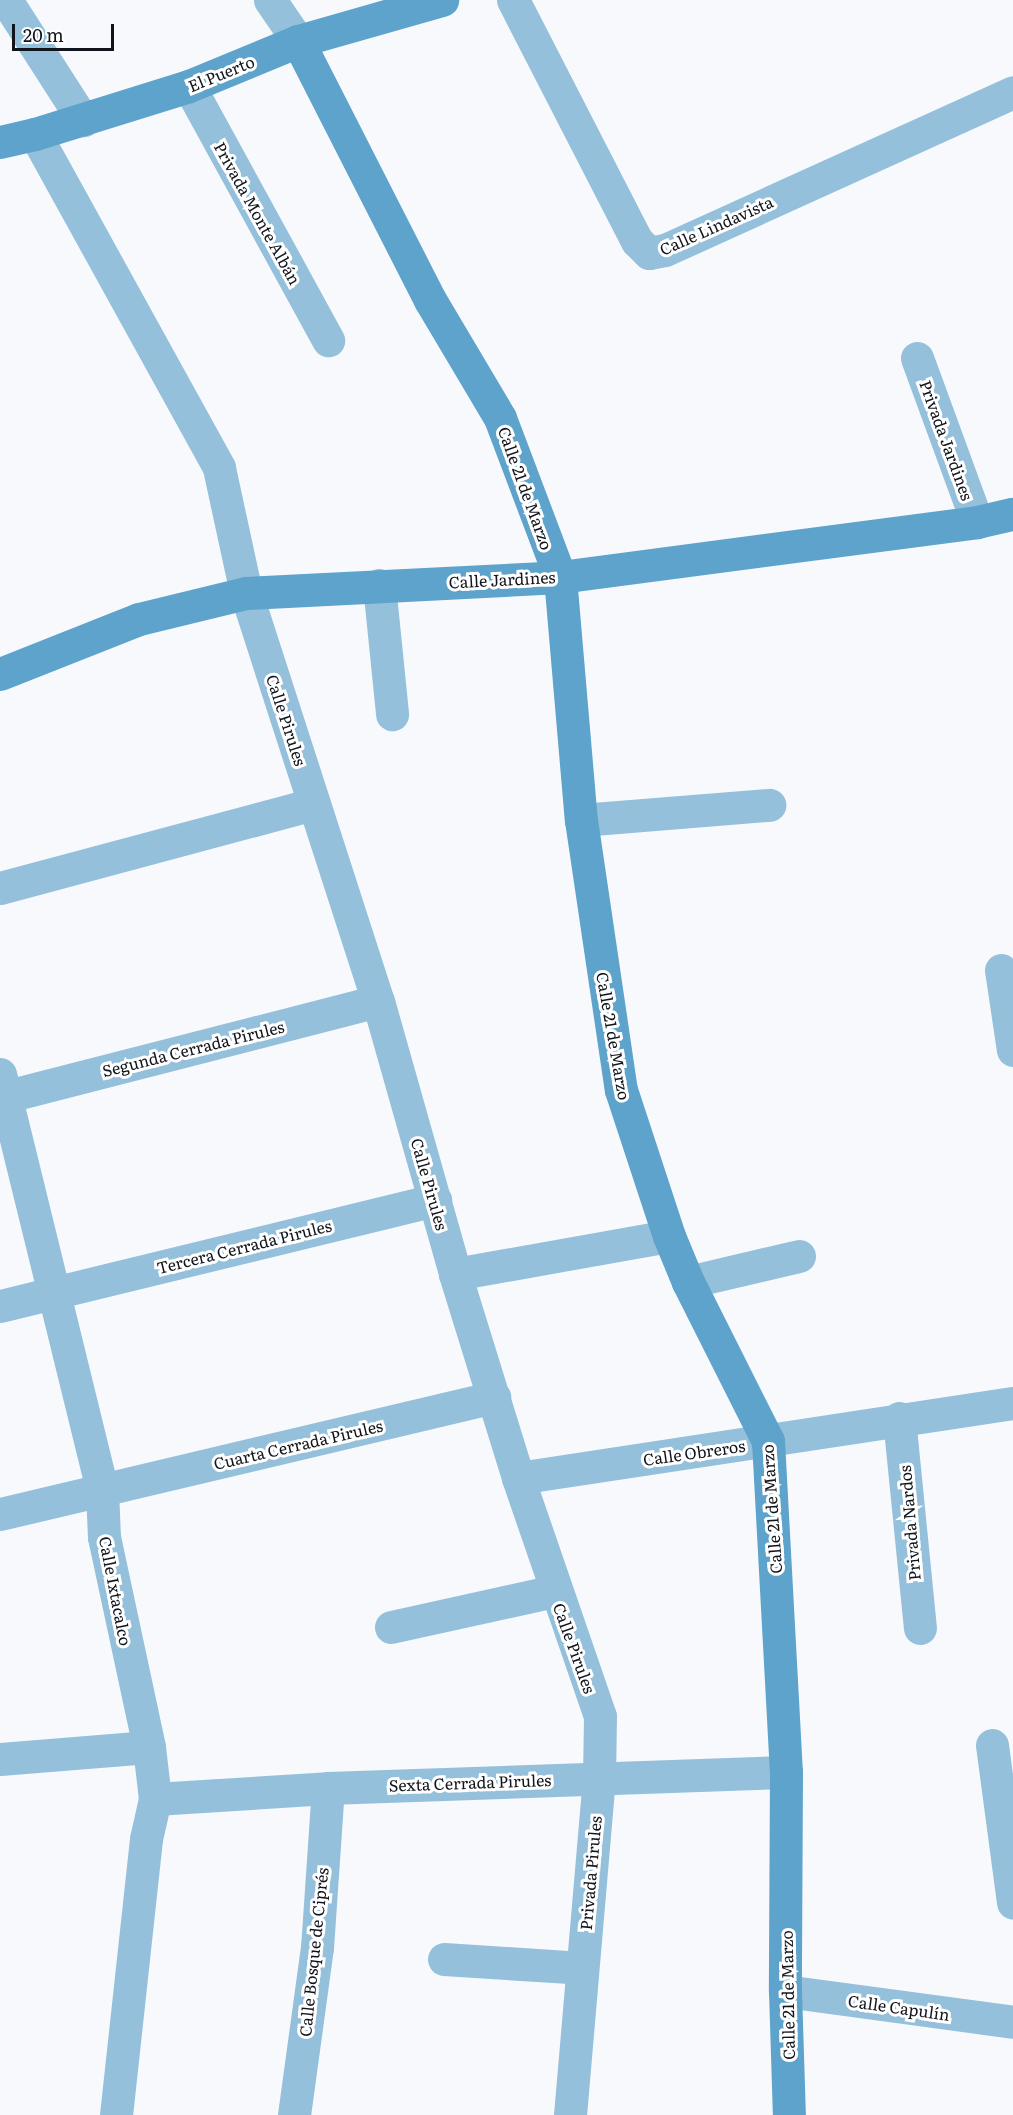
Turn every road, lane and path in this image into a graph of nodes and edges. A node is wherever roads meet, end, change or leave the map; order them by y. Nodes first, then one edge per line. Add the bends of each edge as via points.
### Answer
1 (6, 0) edge
2 (270, 0) edge
3 (442, 0) edge
4 (513, 0) edge
5 (298, 41) junction
6 (189, 86) junction
7 (1013, 92) edge
8 (83, 120) junction
9 (34, 134) junction
10 (0, 142) edge
11 (328, 340) dead end
12 (917, 357) dead end
13 (1013, 514) edge
14 (977, 522) junction
15 (560, 577) junction
16 (379, 585) junction
17 (246, 593) junction
18 (0, 674) edge
19 (392, 714) dead end
20 (314, 804) junction
21 (768, 805) dead end
22 (581, 820) junction
23 (0, 888) edge
24 (1001, 970) dead end
25 (378, 1001) junction
26 (1013, 1050) edge
27 (2, 1089) edge
28 (435, 1200) junction
29 (669, 1236) junction
30 (799, 1256) dead end
31 (455, 1274) junction
32 (688, 1282) junction
33 (53, 1292) junction
34 (0, 1306) edge
35 (494, 1397) junction
36 (1013, 1403) edge
37 (899, 1418) junction
38 (768, 1441) junction
39 (518, 1478) junction
40 (102, 1490) junction
41 (0, 1514) edge
42 (555, 1591) junction
43 (390, 1627) dead end
44 (920, 1628) dead end
45 (992, 1745) dead end
46 (149, 1747) junction
47 (0, 1759) edge
48 (786, 1772) junction
49 (599, 1777) junction
50 (328, 1788) junction
51 (155, 1799) junction
52 (1013, 1903) edge
53 (444, 1959) dead end
54 (582, 1968) junction
55 (785, 1991) junction
56 (1013, 2022) edge
57 (116, 2115) edge
58 (294, 2115) edge
59 (570, 2115) edge
60 (789, 2115) edge

1 - 8 street
2 - 5 street, Calle 21 de Marzo
3 - 5 street, El Puerto
4 - 7 street, Calle Lindavista via 637,241 649,253 665,250
5 - 6 street, El Puerto
5 - 15 street, Calle 21 de Marzo via 430,300 500,418
6 - 8 street, El Puerto
6 - 11 street, Privada Monte Albán
8 - 9 street, El Puerto
9 - 10 street, El Puerto
9 - 17 street, Calle Pirules via 219,468
12 - 14 street, Privada Jardines
13 - 14 street, Calle Jardines
14 - 15 street, Calle Jardines
15 - 16 street, Calle Jardines
15 - 22 street, Calle 21 de Marzo
16 - 17 street, Calle Jardines
16 - 19 street
17 - 18 street, Calle Jardines via 139,618
17 - 20 street, Calle Pirules
20 - 23 street
20 - 25 street, Calle Pirules
21 - 22 street
22 - 29 street, Calle 21 de Marzo via 621,1089
24 - 26 street
25 - 27 street, Segunda Cerrada Pirules
25 - 28 street, Calle Pirules
27 - 33 street, Calle Ixtacalco
28 - 31 street, Calle Pirules
28 - 33 street, Tercera Cerrada Pirules
29 - 31 street
29 - 32 street, Calle 21 de Marzo
30 - 32 street
31 - 35 street, Calle Pirules
32 - 38 street, Calle 21 de Marzo
33 - 34 street, Tercera Cerrada Pirules
33 - 40 street, Calle Ixtacalco
35 - 39 street, Calle Pirules
35 - 40 street, Cuarta Cerrada Pirules
36 - 37 street, Calle Obreros
37 - 38 street, Calle Obreros
37 - 44 street, Privada Nardos
38 - 39 street, Calle Obreros
38 - 48 street, Calle 21 de Marzo
39 - 42 street, Calle Pirules
40 - 41 street
40 - 46 street, Calle Ixtacalco via 105,1537
42 - 43 street
42 - 49 street, Calle Pirules via 600,1716
45 - 52 street
46 - 47 street
46 - 51 street, Calle Ixtacalco
48 - 49 street, Sexta Cerrada Pirules
48 - 55 street, Calle 21 de Marzo
49 - 50 street, Sexta Cerrada Pirules
49 - 54 street, Privada Pirules
50 - 51 street, Sexta Cerrada Pirules
50 - 58 street, Calle Bosque de Ciprés via 317,1948
51 - 57 street, Calle Ixtacalco via 146,1839
53 - 54 street
54 - 59 street, Privada Pirules
55 - 56 street, Calle Capulín
55 - 60 street, Calle 21 de Marzo

